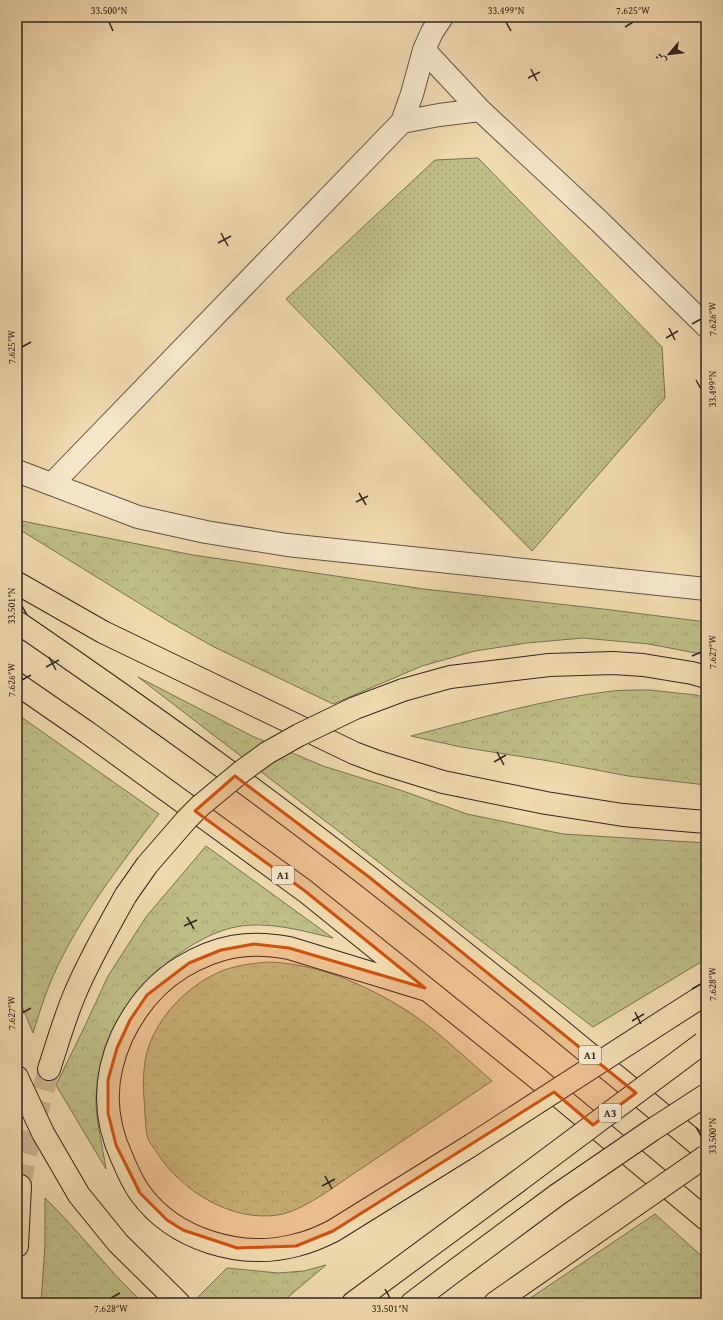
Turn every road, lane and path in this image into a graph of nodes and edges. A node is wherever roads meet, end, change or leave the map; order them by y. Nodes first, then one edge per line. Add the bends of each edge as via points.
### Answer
1 (442, 17) edge
2 (424, 50) junction
3 (480, 110) junction
4 (402, 122) junction
5 (706, 326) edge
6 (17, 471) edge
7 (52, 484) junction
8 (17, 584) edge
9 (706, 589) edge
10 (17, 622) edge
11 (706, 677) edge
12 (17, 684) edge
13 (706, 822) edge
14 (427, 990) junction
15 (706, 994) edge
16 (705, 1042) edge
17 (49, 1069) tunnel mouth
18 (17, 1077) edge
19 (706, 1095) edge
20 (706, 1151) edge
21 (706, 1156) edge
22 (20, 1186) dead end
23 (706, 1219) edge
24 (17, 1246) edge
25 (179, 1303) edge
26 (353, 1303) edge
27 (412, 1303) edge
28 (495, 1303) edge

1 - 2 street
2 - 3 street
2 - 4 street
3 - 4 street
3 - 5 street
4 - 7 street
6 - 7 street
7 - 9 street via 138,517 206,532 287,545
8 - 13 highway via 103,632 378,762 443,782 546,803 623,815
10 - 20 highway, A1 via 154,717 369,877
11 - 17 highway, bridge via 643,665 613,663 549,665 450,677 403,690 355,708 267,753 195,810 126,894 74,995
12 - 14 highway, A1 via 305,892
14 - 15 highway, bridge via 272,944 237,946 221,950 179,969 148,995 130,1020 117,1048 108,1080 107,1097 111,1129 116,1145 140,1193 166,1220 200,1238 218,1244 256,1250 296,1246 333,1231
14 - 23 highway, A1
16 - 26 highway, A3, bridge
18 - 25 highway via 43,1133 79,1195 118,1243
19 - 27 highway, bridge via 557,1195
21 - 28 highway, bridge
22 - 24 highway

